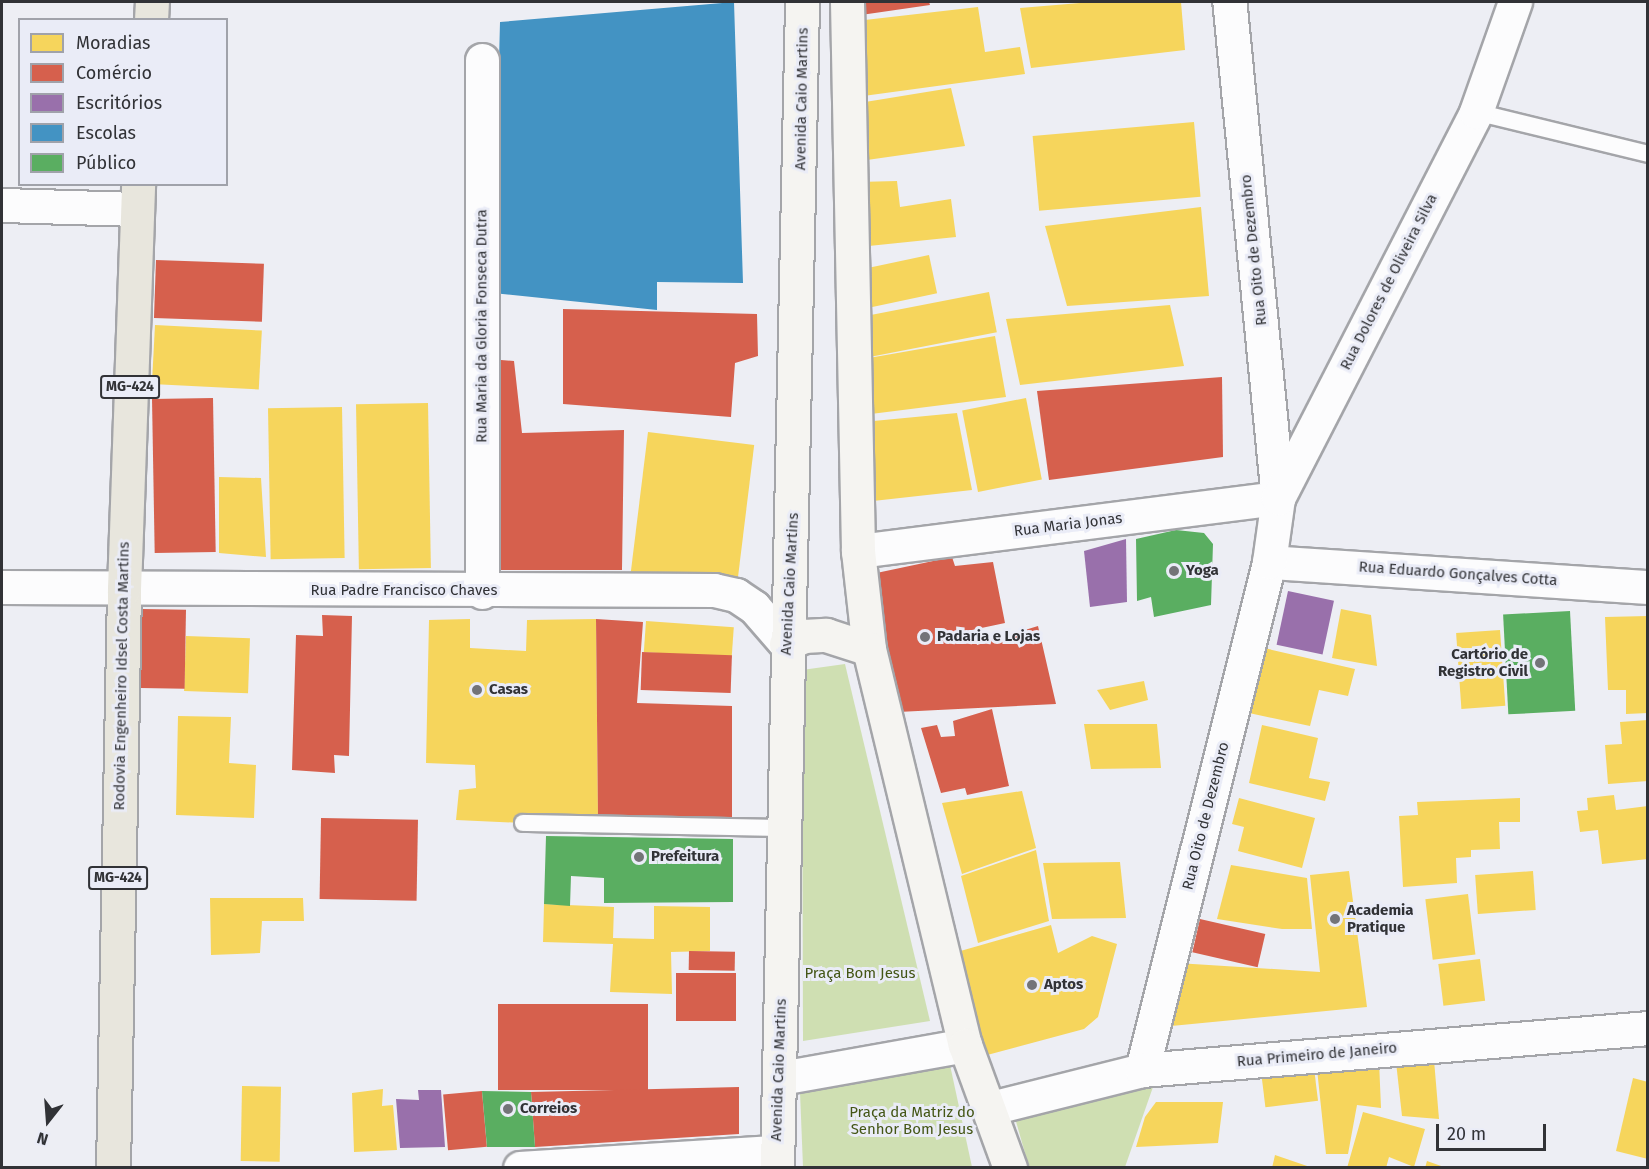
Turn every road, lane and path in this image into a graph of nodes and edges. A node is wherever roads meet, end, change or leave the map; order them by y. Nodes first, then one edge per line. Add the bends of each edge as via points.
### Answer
1 (152, 2) edge
2 (802, 2) edge
3 (847, 2) edge
4 (1229, 2) edge
5 (1515, 2) edge
6 (151, 18) edge
7 (482, 60) dead end
8 (1476, 112) junction
9 (1647, 154) edge
10 (137, 196) edge
11 (2, 205) edge
12 (1278, 498) junction
13 (858, 551) junction
14 (1269, 562) junction
15 (2, 587) edge
16 (1647, 587) edge
17 (124, 589) junction
18 (482, 592) junction
19 (786, 644) junction
20 (869, 649) junction
21 (523, 823) dead end
22 (785, 828) junction
23 (1647, 1028) edge
24 (965, 1045) junction
25 (1142, 1070) junction
26 (780, 1078) junction
27 (991, 1108) junction
28 (777, 1160) edge
29 (113, 1167) edge
30 (520, 1167) edge
31 (1010, 1167) edge

1 - 6 highway
2 - 19 main road, Avenida Caio Martins via 793,553
3 - 13 main road
4 - 12 street, Rua Oito de Dezembro
5 - 8 street, Rua Dolores de Oliveira Silva
7 - 18 street, Rua Maria da Gloria Fonseca Dutra
8 - 9 lane
8 - 12 street, Rua Dolores de Oliveira Silva
10 - 11 street
10 - 17 highway, Rodovia Engenheiro Idsel Costa Martins / MG-424
12 - 13 street, Rua Maria Jonas
12 - 14 street, Rua Dolores de Oliveira Silva
13 - 20 main road
14 - 16 street, Rua Eduardo Gonçalves Cotta
14 - 25 street, Rua Oito de Dezembro
15 - 17 street, Rua Padre Francisco Chaves
17 - 18 street, Rua Padre Francisco Chaves
17 - 29 highway, Rodovia Engenheiro Idsel Costa Martins / MG-424
18 - 19 street, Rua Padre Francisco Chaves via 714,590 736,595 754,607
19 - 20 main road via 804,636 826,635
19 - 22 main road, Avenida Caio Martins
20 - 24 main road
21 - 22 lane
22 - 26 main road, Avenida Caio Martins
23 - 25 street, Rua Primeiro de Janeiro
24 - 26 street
24 - 27 main road
25 - 27 street, Rua Primeiro de Janeiro
26 - 28 main road, Avenida Caio Martins
27 - 31 main road
28 - 30 street

